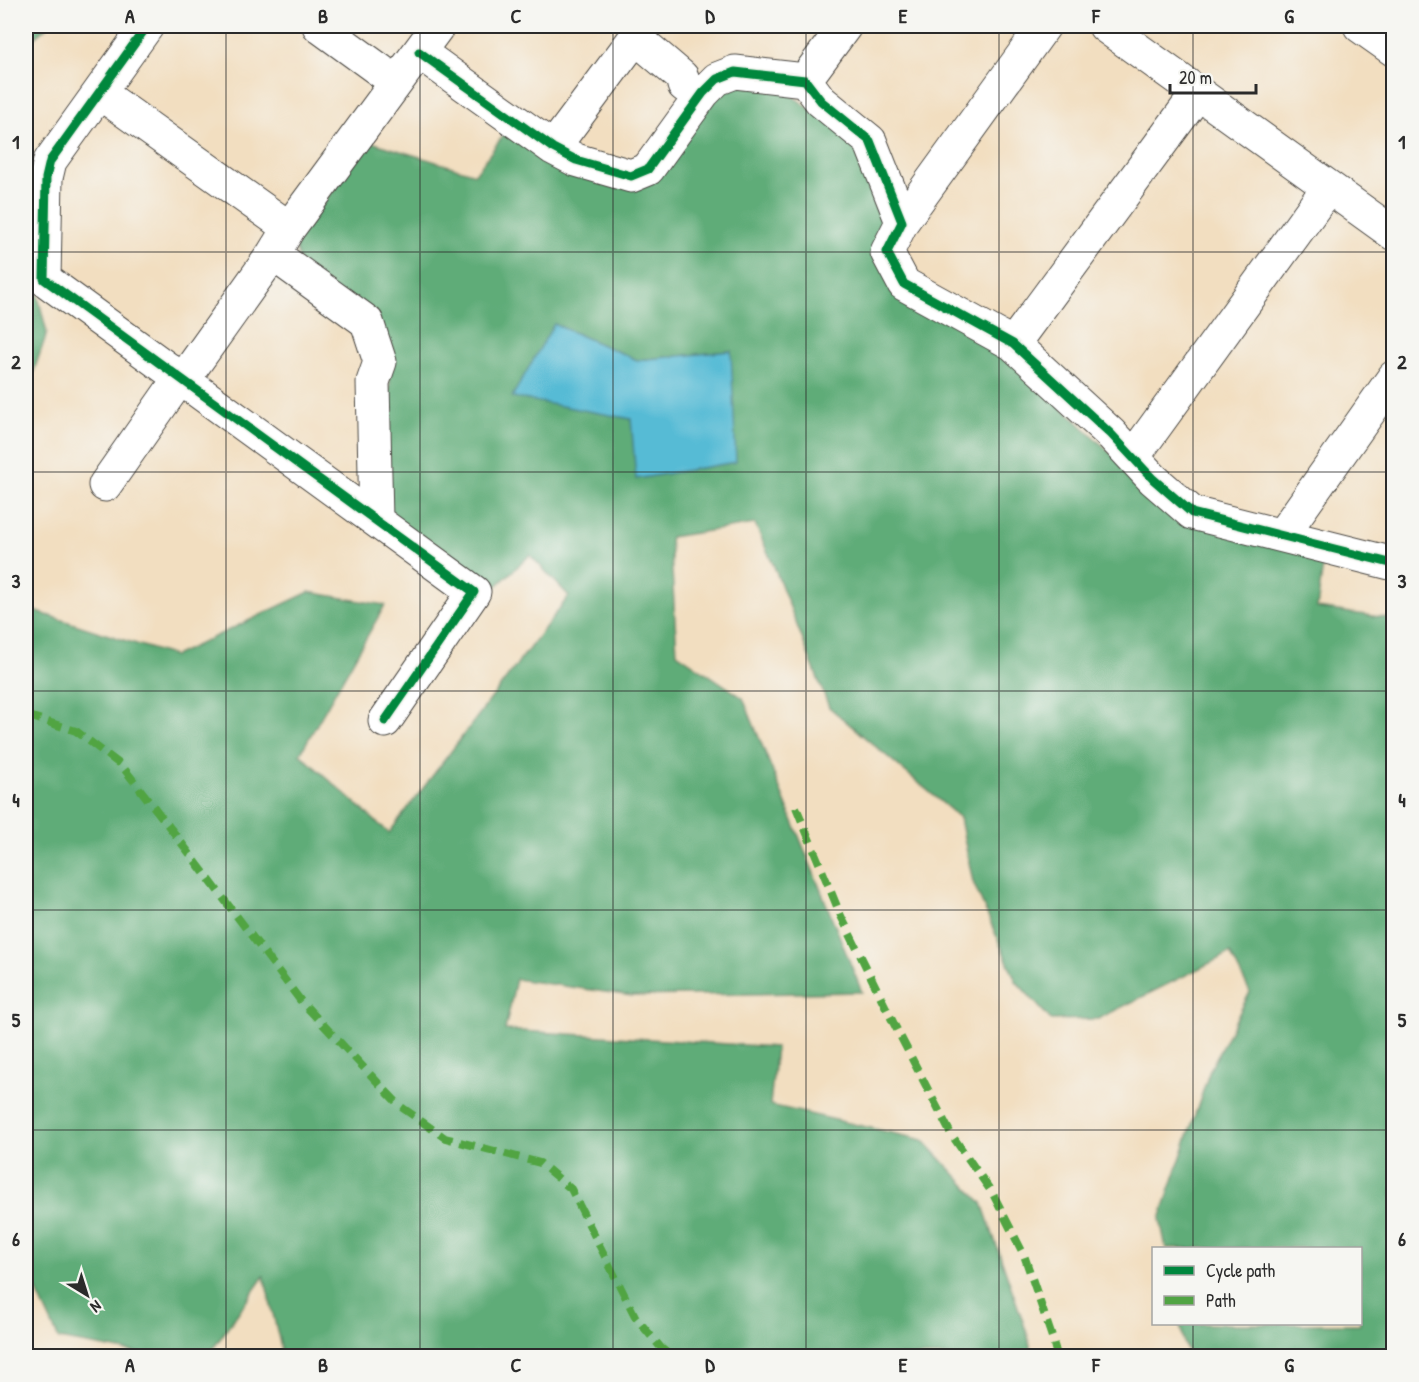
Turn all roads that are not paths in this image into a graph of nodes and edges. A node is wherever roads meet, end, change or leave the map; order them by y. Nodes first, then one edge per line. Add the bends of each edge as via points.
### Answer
1 (147, 26) edge
2 (319, 26) edge
3 (438, 26) edge
4 (845, 26) edge
5 (1044, 26) edge
6 (1105, 26) edge
7 (1360, 26) edge
8 (639, 31) edge
9 (1394, 50) edge
10 (419, 52) junction
11 (805, 80) junction
12 (396, 82) junction
13 (100, 93) junction
14 (1198, 93) junction
15 (700, 97) junction
16 (553, 148) junction
17 (1328, 188) junction
18 (902, 222) junction
19 (1394, 234) edge
20 (281, 241) junction
21 (1013, 344) junction
22 (1394, 377) edge
23 (182, 379) junction
24 (1133, 457) junction
25 (105, 485) dead end
26 (376, 520) junction
27 (1282, 535) junction
28 (1394, 564) edge
29 (385, 721) dead end

1 - 13 street
2 - 12 street
3 - 10 street
4 - 11 street
5 - 18 street
6 - 14 street
7 - 9 street
8 - 15 street via 682,77 684,85
8 - 16 street
10 - 12 street
10 - 16 street
11 - 15 street via 735,72 717,79
11 - 18 street via 821,101 870,141
12 - 20 street
13 - 20 street
13 - 23 street via 50,161 46,178 44,279
14 - 17 street
14 - 21 street
15 - 16 street via 648,170 631,176 576,160
17 - 19 street
17 - 24 street
18 - 21 street via 886,252 904,284
20 - 23 street
20 - 26 street via 366,322 380,362 373,382
21 - 24 street
22 - 27 street
23 - 25 street
23 - 26 street
24 - 27 street via 1192,513
26 - 29 street via 474,592
27 - 28 street

